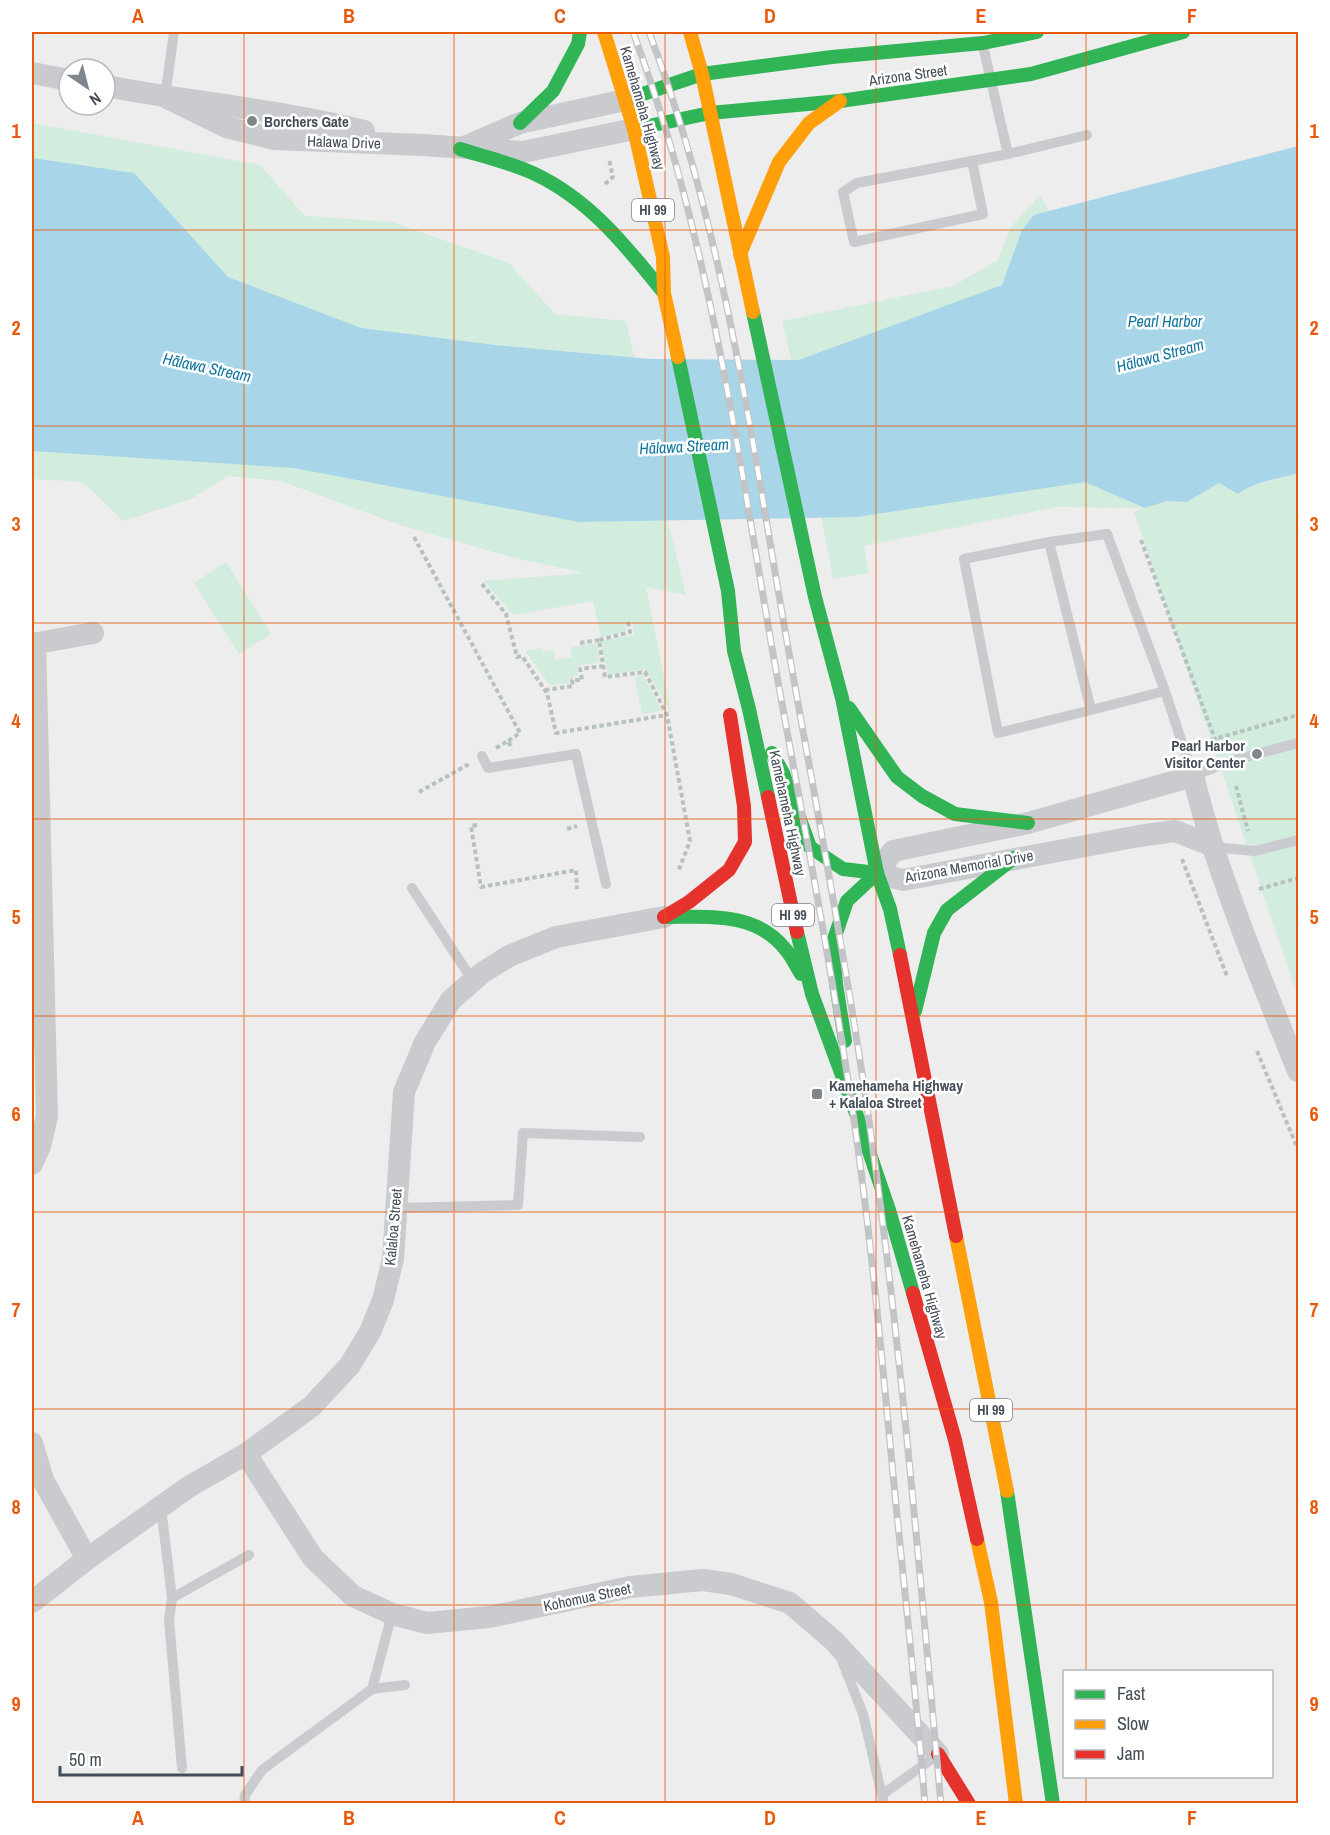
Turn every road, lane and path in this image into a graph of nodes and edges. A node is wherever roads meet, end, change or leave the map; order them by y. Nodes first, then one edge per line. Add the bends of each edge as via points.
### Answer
1 (174, 32) edge
2 (580, 32) edge
3 (604, 32) edge
4 (690, 32) edge
5 (1037, 32) edge
6 (1183, 32) edge
7 (983, 43) junction
8 (32, 73) edge
9 (702, 74) junction
10 (57, 78) edge
11 (991, 81) junction
12 (117, 88) edge
13 (165, 97) junction
14 (625, 100) junction
15 (840, 101) junction
16 (710, 113) junction
17 (520, 123) junction
18 (634, 129) junction
19 (1087, 135) dead end
20 (460, 149) junction
21 (608, 153) dead end
22 (1008, 154) junction
23 (972, 161) junction
24 (598, 190) dead end
25 (740, 254) junction
26 (664, 293) junction
27 (414, 537) dead end
28 (1141, 540) dead end
29 (1048, 542) junction
30 (482, 584) dead end
31 (628, 622) dead end
32 (93, 633) dead end
33 (599, 640) junction
34 (33, 643) edge
35 (580, 643) dead end
36 (734, 651) junction
37 (603, 666) junction
38 (545, 690) junction
39 (1165, 690) junction
40 (842, 698) junction
41 (749, 709) junction
42 (1091, 710) junction
43 (667, 715) junction
44 (1299, 715) edge
45 (1215, 739) junction
46 (508, 741) dead end
47 (1204, 742) dead end
48 (1299, 743) edge
49 (1222, 746) dead end
50 (482, 756) dead end
51 (1193, 776) junction
52 (1236, 786) dead end
53 (573, 816) dead end
54 (1028, 823) junction
55 (477, 825) dead end
56 (575, 826) dead end
57 (1248, 831) dead end
58 (1299, 840) edge
59 (1213, 846) junction
60 (1178, 851) dead end
61 (1014, 858) junction
62 (678, 872) dead end
63 (877, 873) junction
64 (1299, 878) edge
65 (606, 884) dead end
66 (412, 888) dead end
67 (577, 889) dead end
68 (1259, 889) dead end
69 (664, 917) junction
70 (1227, 976) dead end
71 (473, 981) junction
72 (812, 994) junction
73 (913, 1019) junction
74 (1257, 1051) dead end
75 (1299, 1071) edge
76 (858, 1116) junction
77 (640, 1137) dead end
78 (1297, 1147) dead end
79 (32, 1164) edge
80 (395, 1208) junction
81 (32, 1443) edge
82 (246, 1454) junction
83 (161, 1507) junction
84 (249, 1555) dead end
85 (87, 1559) junction
86 (172, 1598) junction
87 (32, 1602) edge
88 (392, 1614) junction
89 (834, 1641) junction
90 (405, 1685) dead end
91 (372, 1689) junction
92 (938, 1754) junction
93 (182, 1768) dead end
94 (884, 1799) edge
95 (244, 1803) edge
96 (969, 1803) edge
97 (1016, 1803) edge
98 (1053, 1803) edge

1 - 13 lane
2 - 17 main road via 578,44 553,90
3 - 14 main road, Kamehameha Highway / HI 99
4 - 9 main road, HI 99
5 - 7 main road, Arizona Street
6 - 11 main road, Arizona Street via 1031,74
7 - 9 main road, Arizona Street
7 - 11 lane
8 - 10 street
9 - 14 main road, Arizona Street
9 - 16 main road, HI 99
11 - 15 main road, Arizona Street
11 - 22 lane
12 - 13 street, Halawa Drive
13 - 20 street, Halawa Drive via 253,108 423,145
14 - 17 street, Halawa Drive
14 - 18 main road, Kamehameha Highway / HI 99
15 - 16 main road, Arizona Street
15 - 25 main road via 809,123 779,162
16 - 18 main road, Arizona Street
16 - 25 main road, HI 99
17 - 20 street, Halawa Drive
18 - 20 street, Halawa Drive via 523,153
18 - 26 main road, Kamehameha Highway / HI 99 via 663,257
19 - 22 lane
20 - 26 main road via 535,174 582,202 625,244
21 - 24 path via 613,177
22 - 23 lane
23 - 23 lane via 857,183 843,192 854,242 983,214
25 - 40 main road, HI 99 via 815,597
26 - 36 main road, Kamehameha Highway / HI 99 via 728,591
27 - 46 path via 520,733
28 - 45 path
29 - 39 lane via 1107,534
29 - 42 lane
29 - 42 lane via 964,559 998,733
30 - 38 path via 506,614 517,657 522,656
31 - 33 path via 630,632
32 - 34 street
33 - 35 path
33 - 37 path
34 - 79 street via 47,1116
36 - 41 main road, Kamehameha Highway / HI 99
36 - 69 main road via 730,723 744,806 745,842 729,870
37 - 38 path via 580,669 582,680 572,680 573,686
37 - 43 path via 605,677 645,672
38 - 43 path via 556,733
39 - 42 lane
39 - 51 lane
40 - 54 main road via 897,777 922,796 955,814
40 - 63 main road, HI 99
41 - 63 main road via 783,773 810,847 843,869
41 - 72 main road, Kamehameha Highway / HI 99
43 - 62 path via 690,841
44 - 45 path
45 - 47 path
45 - 49 path
48 - 51 lane
50 - 65 lane via 488,768 576,754
51 - 54 street, Arizona Memorial Drive
51 - 59 street
52 - 57 path
53 - 56 path
54 - 63 street, Arizona Memorial Drive via 893,851
55 - 67 path via 471,826 481,887 576,870
58 - 59 lane via 1255,850
59 - 61 street, Arizona Memorial Drive via 1175,831
59 - 75 street
60 - 70 path
61 - 63 street, Arizona Memorial Drive via 903,880
61 - 73 main road via 947,910 934,933
63 - 73 main road, HI 99 via 890,909
63 - 76 main road via 847,901 833,942 836,984
64 - 68 path
66 - 71 lane
69 - 71 street, Kalaloa Street via 556,937 509,956
69 - 72 main road via 728,917 764,930 786,949
71 - 80 street, Kalaloa Street via 451,1000 424,1042 404,1092
72 - 76 main road, Kamehameha Highway / HI 99
73 - 98 main road, HI 99 via 1010,1508
74 - 78 path
76 - 97 main road, Kamehameha Highway / HI 99 via 955,1440 991,1602
77 - 80 lane via 523,1133 518,1205
80 - 82 street, Kalaloa Street via 393,1259 370,1332 350,1365 312,1406
81 - 85 street via 43,1480
82 - 83 street, Kalaloa Street
82 - 88 street, Kohomua Street via 313,1558 353,1596
83 - 85 street, Kalaloa Street
83 - 86 lane
84 - 86 lane
85 - 87 street, Kalaloa Street
86 - 93 lane via 169,1620
88 - 89 street, Kohomua Street via 427,1623 489,1617 630,1587 704,1580 731,1584 790,1603
88 - 91 lane
89 - 92 street, Kohomua Street
89 - 94 lane via 863,1714
90 - 91 lane
91 - 95 lane via 262,1770
92 - 94 lane
92 - 96 main road

